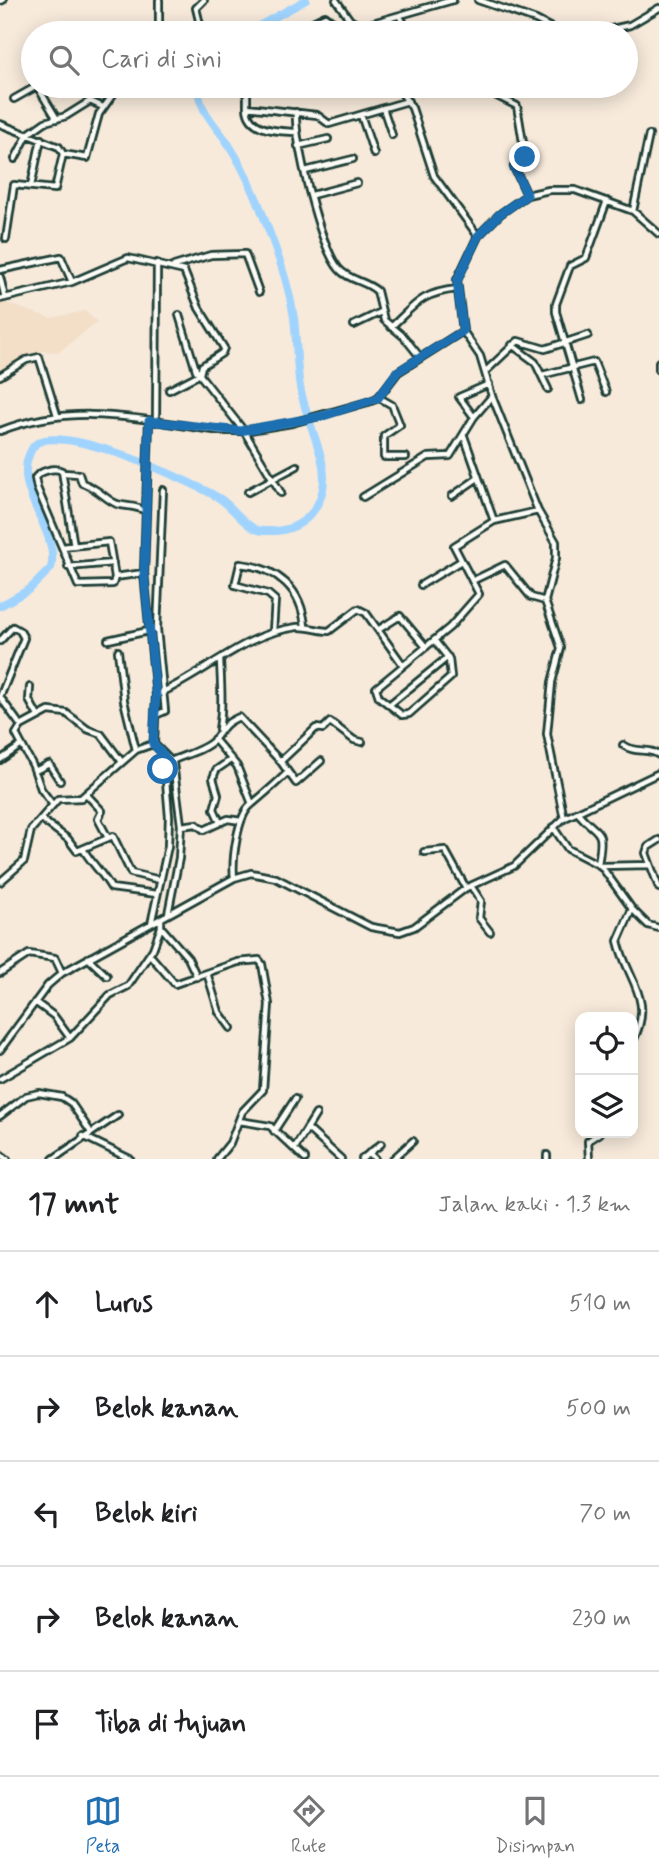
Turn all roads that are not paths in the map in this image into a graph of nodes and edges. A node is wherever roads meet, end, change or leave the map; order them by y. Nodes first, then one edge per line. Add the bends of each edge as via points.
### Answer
1 (159, 0) edge
2 (204, 0) edge
3 (336, 0) edge
4 (453, 0) edge
5 (478, 0) edge
6 (659, 8) edge
7 (400, 17) junction
8 (159, 21) edge
9 (199, 21) edge
10 (315, 21) edge
11 (332, 21) edge
12 (351, 21) edge
13 (388, 21) edge
14 (402, 21) edge
15 (538, 21) edge
16 (637, 21) edge
17 (21, 95) edge
18 (44, 98) edge
19 (110, 98) edge
20 (247, 98) edge
21 (406, 98) edge
22 (501, 98) edge
23 (14, 99) dead end
24 (408, 101) junction
25 (103, 107) junction
26 (247, 107) junction
27 (383, 108) junction
28 (296, 112) junction
29 (361, 115) junction
30 (57, 119) junction
31 (0, 124) edge
32 (295, 132) junction
33 (28, 134) junction
34 (392, 135) dead end
35 (649, 135) dead end
36 (41, 139) junction
37 (328, 139) dead end
38 (298, 146) junction
39 (63, 154) junction
40 (374, 155) dead end
41 (15, 159) dead end
42 (352, 159) dead end
43 (305, 171) junction
44 (357, 183) dead end
45 (31, 186) junction
46 (312, 195) junction
47 (527, 195) junction
48 (607, 201) junction
49 (633, 211) junction
50 (659, 234) edge
51 (478, 236) junction
52 (6, 239) dead end
53 (157, 263) junction
54 (173, 266) junction
55 (0, 270) edge
56 (0, 277) edge
57 (72, 282) junction
58 (457, 289) junction
59 (259, 292) dead end
60 (2, 298) edge
61 (381, 312) junction
62 (179, 315) dead end
63 (354, 325) dead end
64 (391, 327) junction
65 (463, 331) junction
66 (588, 335) dead end
67 (565, 342) junction
68 (512, 345) junction
69 (420, 357) junction
70 (659, 362) edge
71 (572, 367) junction
72 (659, 370) edge
73 (486, 371) junction
74 (200, 374) junction
75 (542, 375) junction
76 (0, 376) edge
77 (489, 384) junction
78 (548, 389) dead end
79 (169, 390) dead end
80 (606, 392) dead end
81 (492, 396) junction
82 (378, 397) junction
83 (582, 400) dead end
84 (57, 415) junction
85 (474, 417) junction
86 (149, 421) junction
87 (156, 422) junction
88 (0, 431) edge
89 (244, 431) junction
90 (464, 435) junction
91 (406, 457) dead end
92 (297, 466) dead end
93 (62, 473) junction
94 (478, 478) junction
95 (271, 479) junction
96 (163, 491) dead end
97 (248, 492) dead end
98 (281, 493) dead end
99 (452, 496) dead end
100 (363, 497) dead end
101 (145, 510) junction
102 (538, 511) junction
103 (495, 521) junction
104 (74, 546) junction
105 (62, 547) junction
106 (461, 561) junction
107 (113, 563) junction
108 (68, 567) junction
109 (144, 573) junction
110 (115, 577) junction
111 (472, 581) junction
112 (421, 585) dead end
113 (545, 601) junction
114 (305, 627) junction
115 (147, 629) junction
116 (157, 629) junction
117 (378, 630) junction
118 (272, 631) junction
119 (108, 640) dead end
120 (434, 640) junction
121 (0, 641) edge
122 (426, 647) junction
123 (118, 651) dead end
124 (448, 657) junction
125 (220, 660) junction
126 (403, 665) junction
127 (30, 687) dead end
128 (163, 692) junction
129 (156, 695) junction
130 (389, 705) junction
131 (156, 715) junction
132 (38, 716) junction
133 (21, 726) junction
134 (218, 729) junction
135 (214, 739) junction
136 (362, 742) dead end
137 (153, 744) junction
138 (22, 745) junction
139 (623, 745) dead end
140 (136, 750) junction
141 (659, 755) edge
142 (164, 756) junction
143 (232, 759) junction
144 (0, 760) edge
145 (171, 761) junction
146 (321, 761) dead end
147 (122, 762) junction
148 (281, 762) junction
149 (35, 771) junction
150 (288, 772) junction
151 (659, 773) edge
152 (60, 781) dead end
153 (86, 794) junction
154 (252, 804) junction
155 (53, 805) junction
156 (578, 813) junction
157 (41, 819) junction
158 (564, 819) junction
159 (241, 821) junction
160 (220, 822) junction
161 (181, 826) junction
162 (554, 827) junction
163 (107, 836) junction
164 (659, 840) edge
165 (83, 849) junction
166 (424, 852) dead end
167 (600, 865) junction
168 (650, 865) junction
169 (234, 878) junction
170 (160, 880) junction
171 (0, 882) edge
172 (469, 887) junction
173 (659, 887) edge
174 (157, 894) junction
175 (632, 909) junction
176 (168, 915) junction
177 (161, 919) junction
178 (151, 924) junction
179 (161, 927) junction
180 (659, 928) edge
181 (490, 932) dead end
182 (150, 954) junction
183 (88, 958) junction
184 (0, 972) edge
185 (62, 973) junction
186 (207, 973) junction
187 (107, 976) dead end
188 (197, 977) junction
189 (35, 1003) junction
190 (231, 1028) dead end
191 (638, 1029) edge
192 (70, 1038) junction
193 (0, 1050) edge
194 (0, 1079) edge
195 (295, 1099) dead end
196 (317, 1114) dead end
197 (118, 1115) dead end
198 (0, 1116) edge
199 (239, 1121) junction
200 (307, 1128) junction
201 (90, 1131) junction
202 (274, 1131) junction
203 (83, 1136) junction
204 (592, 1138) edge
205 (413, 1141) dead end
206 (381, 1144) dead end
207 (295, 1148) junction
208 (0, 1153) edge
209 (369, 1153) junction
210 (7, 1159) edge
211 (53, 1159) edge
212 (130, 1159) edge
213 (217, 1159) edge
214 (305, 1159) edge
215 (341, 1159) edge
216 (362, 1159) edge
217 (375, 1159) edge
218 (393, 1159) edge
219 (589, 1159) edge

1 - 8 street
2 - 9 street via 196,8
3 - 12 street
4 - 7 street
5 - 15 street
6 - 16 street
7 - 13 street
7 - 14 street
10 - 11 street via 325,16
17 - 23 street
18 - 30 street
19 - 25 street
20 - 26 street
21 - 24 street
22 - 47 street via 517,106 526,155 514,167
24 - 27 street
24 - 51 street via 435,176
25 - 30 street via 89,101
25 - 39 street via 88,158
26 - 28 street
26 - 32 street via 249,117 266,130
27 - 29 street
27 - 34 street
28 - 29 street via 319,115 329,124
28 - 32 street
29 - 40 street
30 - 33 street
31 - 33 street
32 - 38 street
33 - 36 street
33 - 41 street
35 - 49 street
36 - 39 street via 59,147
36 - 45 street
37 - 38 street
38 - 43 street
39 - 45 street via 55,190
42 - 43 street
43 - 46 street
44 - 46 street
45 - 52 street via 14,185
46 - 61 street via 317,224 335,263 343,273 377,291
47 - 48 street via 564,188
47 - 51 street
48 - 49 street
48 - 67 street via 586,258 570,266 556,304
49 - 50 street
51 - 58 street
53 - 54 street
53 - 57 street via 123,259
53 - 87 street
54 - 59 street via 211,255 245,254
54 - 74 street via 187,275 197,304 224,346 222,354 202,366
55 - 57 street via 61,257
56 - 60 street
57 - 60 street
58 - 64 street via 430,293
58 - 65 street
61 - 63 street
61 - 64 street
62 - 74 street via 192,362
64 - 69 street
65 - 69 street
65 - 73 street
66 - 67 street
67 - 68 street via 545,349 523,341
67 - 71 street
68 - 73 street
68 - 75 street via 535,362
69 - 82 street via 397,372
70 - 72 street
71 - 75 street
71 - 80 street via 594,362
71 - 83 street
73 - 77 street
74 - 79 street
74 - 89 street
75 - 78 street
76 - 84 street via 39,357
77 - 81 street
77 - 85 street via 459,397
81 - 85 street
81 - 102 street
82 - 89 street via 323,416
82 - 91 street via 392,405 400,427 384,436 384,457
84 - 86 street
84 - 88 street
85 - 90 street
86 - 87 street
86 - 101 street
87 - 89 street
89 - 95 street
90 - 94 street
90 - 100 street via 450,456 428,457
92 - 95 street
93 - 101 street via 79,474 81,482 114,502
93 - 104 street
93 - 105 street via 55,469 38,474 35,481
94 - 99 street
94 - 103 street
95 - 97 street
95 - 98 street
96 - 116 street
101 - 109 street
102 - 103 street
102 - 113 street via 556,546
103 - 106 street via 454,545
104 - 105 street
104 - 107 street via 109,542
105 - 108 street
106 - 111 street
106 - 112 street
107 - 108 street
107 - 110 street
108 - 110 street via 81,587 113,584
109 - 110 street
109 - 115 street
111 - 113 street via 505,565 531,597
111 - 120 street via 480,594
113 - 158 street via 561,646 547,734
114 - 117 street via 329,631 360,609
114 - 118 street
114 - 118 street via 301,606 285,581 275,572 240,564 235,585 275,600
115 - 116 street
115 - 119 street
115 - 129 street
116 - 128 street
117 - 122 street via 400,616
117 - 126 street
118 - 125 street
120 - 122 street
120 - 124 street
121 - 133 street via 13,627 24,638 0,697
122 - 126 street
123 - 140 street
124 - 130 street
124 - 130 street via 451,677 409,714 402,715
125 - 128 street
125 - 134 street
126 - 130 street via 376,688
127 - 132 street via 29,700
128 - 129 street
128 - 131 street via 164,713
129 - 131 street
131 - 137 street
132 - 133 street
132 - 147 street via 49,711 69,714 101,734
133 - 138 street via 16,734
134 - 135 street
134 - 148 street via 241,717
135 - 143 street
135 - 145 street
136 - 148 street via 331,722 323,729 316,728
137 - 140 street
137 - 142 street
138 - 144 street
138 - 149 street
139 - 141 street via 630,751
140 - 147 street
142 - 145 street
142 - 170 street via 169,817
143 - 154 street
143 - 160 street via 216,770 213,778 218,795 214,809
145 - 161 street
146 - 150 street via 299,784
147 - 153 street
148 - 150 street
149 - 152 street via 49,764
149 - 155 street
150 - 154 street
151 - 156 street
153 - 155 street via 62,797
153 - 163 street via 102,811 98,819
154 - 159 street
155 - 157 street
156 - 158 street
156 - 167 street via 597,829 602,843
157 - 165 street via 76,850
157 - 171 street via 31,830 24,861
158 - 162 street
159 - 160 street via 230,818
159 - 169 street
160 - 161 street via 204,830 197,824
161 - 176 street
162 - 167 street via 568,849
162 - 172 street via 514,866
163 - 165 street
163 - 170 street via 114,837 131,873
164 - 168 street via 646,849
165 - 174 street via 111,888
166 - 172 street via 445,850
167 - 168 street
167 - 175 street
168 - 173 street
169 - 172 street via 264,874 372,927 400,932
169 - 176 street
170 - 174 street
172 - 181 street via 481,901 480,920
174 - 178 street
175 - 180 street via 648,925
175 - 191 street via 618,941 643,1004
176 - 177 street
177 - 178 street
177 - 179 street
178 - 183 street
179 - 182 street
179 - 188 street via 188,958
182 - 188 street via 174,984
182 - 192 street via 128,986 110,995
183 - 185 street
183 - 187 street
184 - 185 street via 29,954 57,959
185 - 189 street
186 - 188 street
186 - 190 street via 220,1015
186 - 199 street via 243,962 262,964 270,1004 263,1090
189 - 192 street via 54,1016
189 - 193 street
192 - 194 street
195 - 202 street
196 - 200 street
197 - 201 street
198 - 201 street via 26,1096 62,1097
199 - 202 street via 267,1125
199 - 213 street
200 - 207 street
200 - 215 street
201 - 203 street
202 - 207 street
203 - 211 street
203 - 212 street
204 - 219 street via 588,1141
205 - 218 street
206 - 209 street
207 - 214 street
208 - 210 street
209 - 216 street
209 - 217 street

